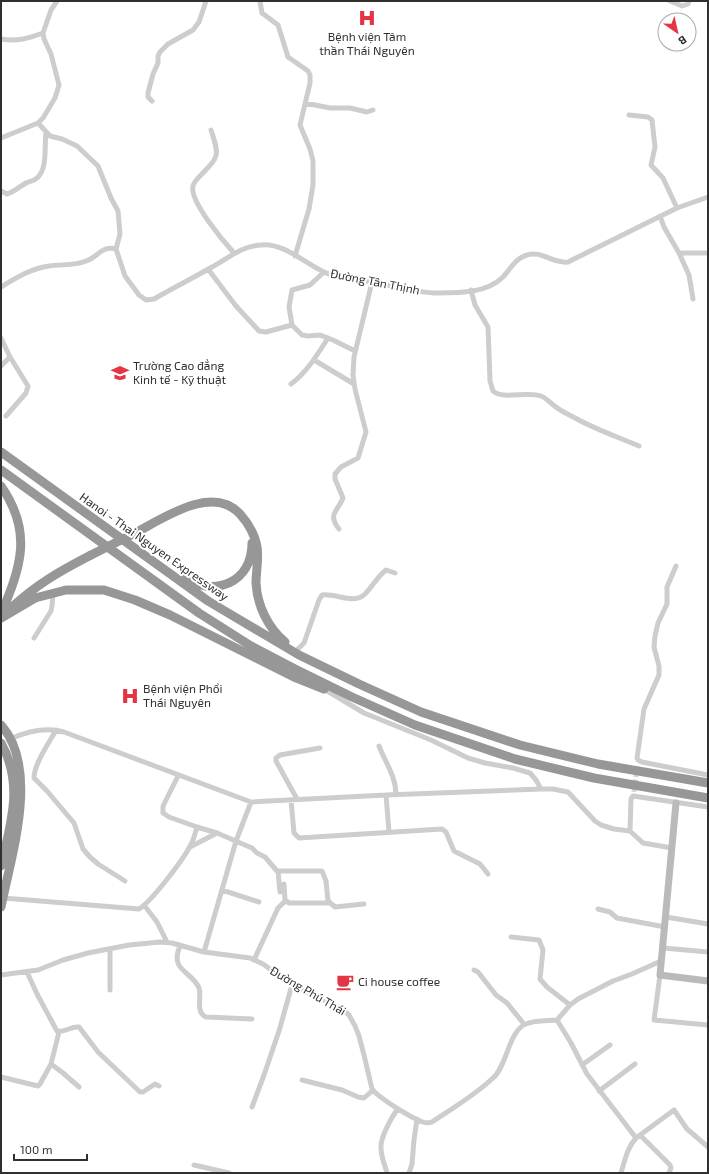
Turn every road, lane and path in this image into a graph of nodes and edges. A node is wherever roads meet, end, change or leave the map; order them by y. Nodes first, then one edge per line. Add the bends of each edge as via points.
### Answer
1 (57, 1) edge
2 (206, 1) edge
3 (260, 1) edge
4 (670, 1) edge
5 (690, 1) edge
6 (43, 33) junction
7 (1, 39) edge
8 (152, 101) dead end
9 (305, 103) junction
10 (373, 110) dead end
11 (629, 115) dead end
12 (38, 123) junction
13 (211, 130) dead end
14 (46, 133) junction
15 (1, 138) edge
16 (1, 191) edge
17 (708, 197) edge
18 (677, 208) junction
19 (660, 216) junction
20 (116, 249) junction
21 (234, 253) junction
22 (679, 253) junction
23 (708, 253) edge
24 (295, 256) junction
25 (208, 269) junction
26 (324, 272) junction
27 (372, 282) junction
28 (1, 287) edge
29 (471, 290) junction
30 (692, 299) dead end
31 (292, 325) junction
32 (1, 338) edge
33 (328, 338) junction
34 (355, 352) junction
35 (10, 357) junction
36 (314, 360) junction
37 (1, 366) edge
38 (291, 384) dead end
39 (354, 384) junction
40 (6, 416) dead end
41 (639, 446) dead end
42 (1, 452) edge
43 (1, 470) edge
44 (1, 486) edge
45 (49, 487) junction
46 (339, 529) dead end
47 (252, 532) junction
48 (676, 566) dead end
49 (395, 573) dead end
50 (53, 594) junction
51 (1, 616) edge
52 (34, 638) dead end
53 (298, 649) junction
54 (359, 684) junction
55 (324, 689) junction
56 (1, 725) edge
57 (415, 725) junction
58 (56, 730) junction
59 (10, 739) junction
60 (2, 743) edge
61 (378, 746) dead end
62 (320, 748) dead end
63 (708, 775) edge
64 (178, 776) junction
65 (708, 783) edge
66 (541, 789) junction
67 (386, 795) junction
68 (396, 795) junction
69 (708, 798) edge
70 (297, 799) junction
71 (291, 800) junction
72 (251, 802) junction
73 (676, 803) junction
74 (708, 807) edge
75 (197, 827) junction
76 (630, 831) junction
77 (389, 832) junction
78 (216, 833) junction
79 (236, 841) junction
80 (190, 847) junction
81 (672, 848) junction
82 (1, 866) edge
83 (278, 871) junction
84 (488, 874) dead end
85 (125, 881) dead end
86 (284, 884) dead end
87 (222, 890) junction
88 (280, 892) dead end
89 (3, 898) junction
90 (259, 902) dead end
91 (286, 902) junction
92 (329, 903) junction
93 (364, 904) dead end
94 (144, 905) junction
95 (1, 907) edge
96 (598, 909) dead end
97 (666, 917) junction
98 (708, 924) edge
99 (665, 927) junction
100 (511, 937) dead end
101 (167, 942) junction
102 (180, 946) junction
103 (663, 948) junction
104 (110, 950) junction
105 (204, 952) junction
106 (708, 952) edge
107 (254, 960) junction
108 (661, 961) junction
109 (474, 970) dead end
110 (28, 972) junction
111 (1, 975) edge
112 (660, 975) junction
113 (708, 981) edge
114 (292, 985) junction
115 (110, 990) dead end
116 (570, 1005) junction
117 (252, 1019) dead end
118 (557, 1020) junction
119 (524, 1024) junction
120 (708, 1025) edge
121 (59, 1032) junction
122 (610, 1045) dead end
123 (51, 1064) junction
124 (582, 1064) junction
125 (635, 1064) dead end
126 (1, 1077) edge
127 (302, 1080) dead end
128 (159, 1086) dead end
129 (79, 1087) dead end
130 (373, 1090) junction
131 (599, 1091) junction
132 (252, 1107) dead end
133 (398, 1109) junction
134 (417, 1119) junction
135 (638, 1137) junction
136 (708, 1147) edge
137 (194, 1164) dead end
138 (229, 1173) edge
139 (387, 1173) edge
140 (409, 1173) edge
141 (621, 1173) edge
142 (669, 1173) edge

1 - 6 street
2 - 8 street via 199,22 193,30 168,44 160,52 148,92 148,97
3 - 9 street via 262,13 278,25 288,57 308,70 310,83
4 - 5 street via 682,6
6 - 7 street via 14,41
6 - 12 street via 59,85 55,98
9 - 10 street via 367,112
9 - 24 street via 300,129 310,149 314,172 309,209
11 - 18 street via 648,117 652,120 655,147 651,165 663,178
12 - 14 street
12 - 15 street
13 - 21 street via 217,158 196,180 193,186 194,193 214,229
14 - 16 street via 46,158 39,177 12,193
14 - 20 street via 77,146 98,166 118,211 120,234
17 - 18 street, Đường Tân Thịnh
18 - 19 street, Đường Tân Thịnh
19 - 22 street
19 - 29 street, Đường Tân Thịnh via 568,262 561,263 537,254 526,255 515,262 496,283 488,288
20 - 25 street, Đường Tân Thịnh via 125,276 146,300 154,299
20 - 28 street via 110,247 102,250 91,260 82,263 32,270
21 - 24 street, Đường Tân Thịnh via 262,245 283,249
21 - 25 street, Đường Tân Thịnh
22 - 23 street
22 - 30 street via 689,275
24 - 26 street, Đường Tân Thịnh
25 - 31 street via 258,331 266,332
26 - 27 street, Đường Tân Thịnh via 347,279
26 - 31 street via 310,285 292,290 289,307
27 - 29 street, Đường Tân Thịnh via 433,293
27 - 34 street
29 - 41 street via 488,327 490,381 493,391 499,395 541,396 588,425
31 - 33 street via 302,335 320,335
32 - 35 street
33 - 34 street
33 - 36 street
34 - 39 street
35 - 37 street
35 - 40 street via 28,386 26,393
36 - 38 street
36 - 39 street
39 - 46 street via 366,432 358,458 341,467 335,474 343,498 333,518
42 - 45 highway, Hanoi - Thai Nguyen Expressway
43 - 57 highway via 199,613 245,642 295,669
44 - 51 highway via 16,512 20,538 16,579
45 - 47 highway via 106,523 178,575 203,587 229,583 239,576 250,558
45 - 54 highway, Hanoi - Thai Nguyen Expressway via 208,601 299,655
47 - 51 highway, bridge via 236,509 204,501 186,507 60,571 29,592
47 - 53 highway via 257,547 256,585 259,603 268,623 279,637
48 - 63 street via 667,587 666,604 655,636 654,647 659,675 644,709 638,763
49 - 53 street via 386,570 359,598 322,595 304,643
50 - 51 highway via 35,598
50 - 52 street via 50,611
50 - 55 highway via 66,590 104,590 135,600 170,614
53 - 54 highway via 337,669
54 - 65 highway, Hanoi - Thai Nguyen Expressway via 421,712 520,745 598,764
55 - 57 highway
55 - 66 street via 364,713 474,760 530,774
56 - 59 highway
57 - 69 highway via 515,759 594,778
58 - 59 street via 27,733
58 - 64 street
58 - 85 street via 39,761 34,778 74,823 84,849 90,857
59 - 60 highway
59 - 89 highway via 20,770 21,796
60 - 82 highway via 12,772 14,801
61 - 68 street via 393,776
62 - 70 street via 276,758
64 - 72 street
64 - 75 street via 163,813
66 - 68 street
66 - 76 street via 568,792 595,821 607,827
67 - 68 street
67 - 70 street
67 - 77 street
70 - 71 street
71 - 72 street
71 - 77 street via 294,833 299,838
72 - 79 street
73 - 74 street
73 - 76 street via 633,794
73 - 81 street
75 - 78 street
75 - 80 street
76 - 81 street via 643,842
77 - 84 street via 444,830 454,851 480,864
78 - 79 street
78 - 80 street
79 - 83 street via 264,856
79 - 87 street
80 - 94 street
81 - 97 street
83 - 88 street
83 - 92 street via 322,871
86 - 91 street
87 - 90 street
87 - 105 street
89 - 94 street via 139,909
89 - 95 highway
91 - 92 street
91 - 107 street via 278,908
92 - 93 street via 336,907
94 - 101 street via 157,922
96 - 99 street via 612,913 617,918
97 - 98 street
97 - 99 street
99 - 103 street
100 - 116 street via 539,940 543,950 540,979
101 - 102 street, Đường Phú Thái
101 - 104 street, Đường Phú Thái via 129,945
102 - 105 street, Đường Phú Thái
102 - 117 street via 180,968 198,986 200,1010 203,1015
103 - 106 street
103 - 108 street
104 - 110 street, Đường Phú Thái via 88,953
104 - 115 street
105 - 107 street, Đường Phú Thái
107 - 114 street, Đường Phú Thái
108 - 112 street
108 - 116 street via 589,993
109 - 119 street
110 - 111 street, Đường Phú Thái
110 - 121 street via 40,1002
112 - 113 street
112 - 120 street via 654,1020
114 - 130 street, Đường Phú Thái via 334,1004 349,1015 359,1036
114 - 132 street
116 - 118 street
118 - 119 street
118 - 124 street
119 - 134 street via 515,1034 500,1070 493,1078 432,1122
121 - 123 street
121 - 128 street via 79,1027 98,1052 140,1092 155,1084
122 - 124 street
123 - 126 street via 38,1086
123 - 129 street
124 - 131 street
125 - 131 street
127 - 130 street via 364,1098
130 - 133 street
131 - 135 street
133 - 134 street
133 - 139 street via 389,1121 381,1141
134 - 140 street
135 - 136 street via 674,1110 687,1129
135 - 141 street via 628,1150
135 - 142 street via 670,1165
137 - 138 street

